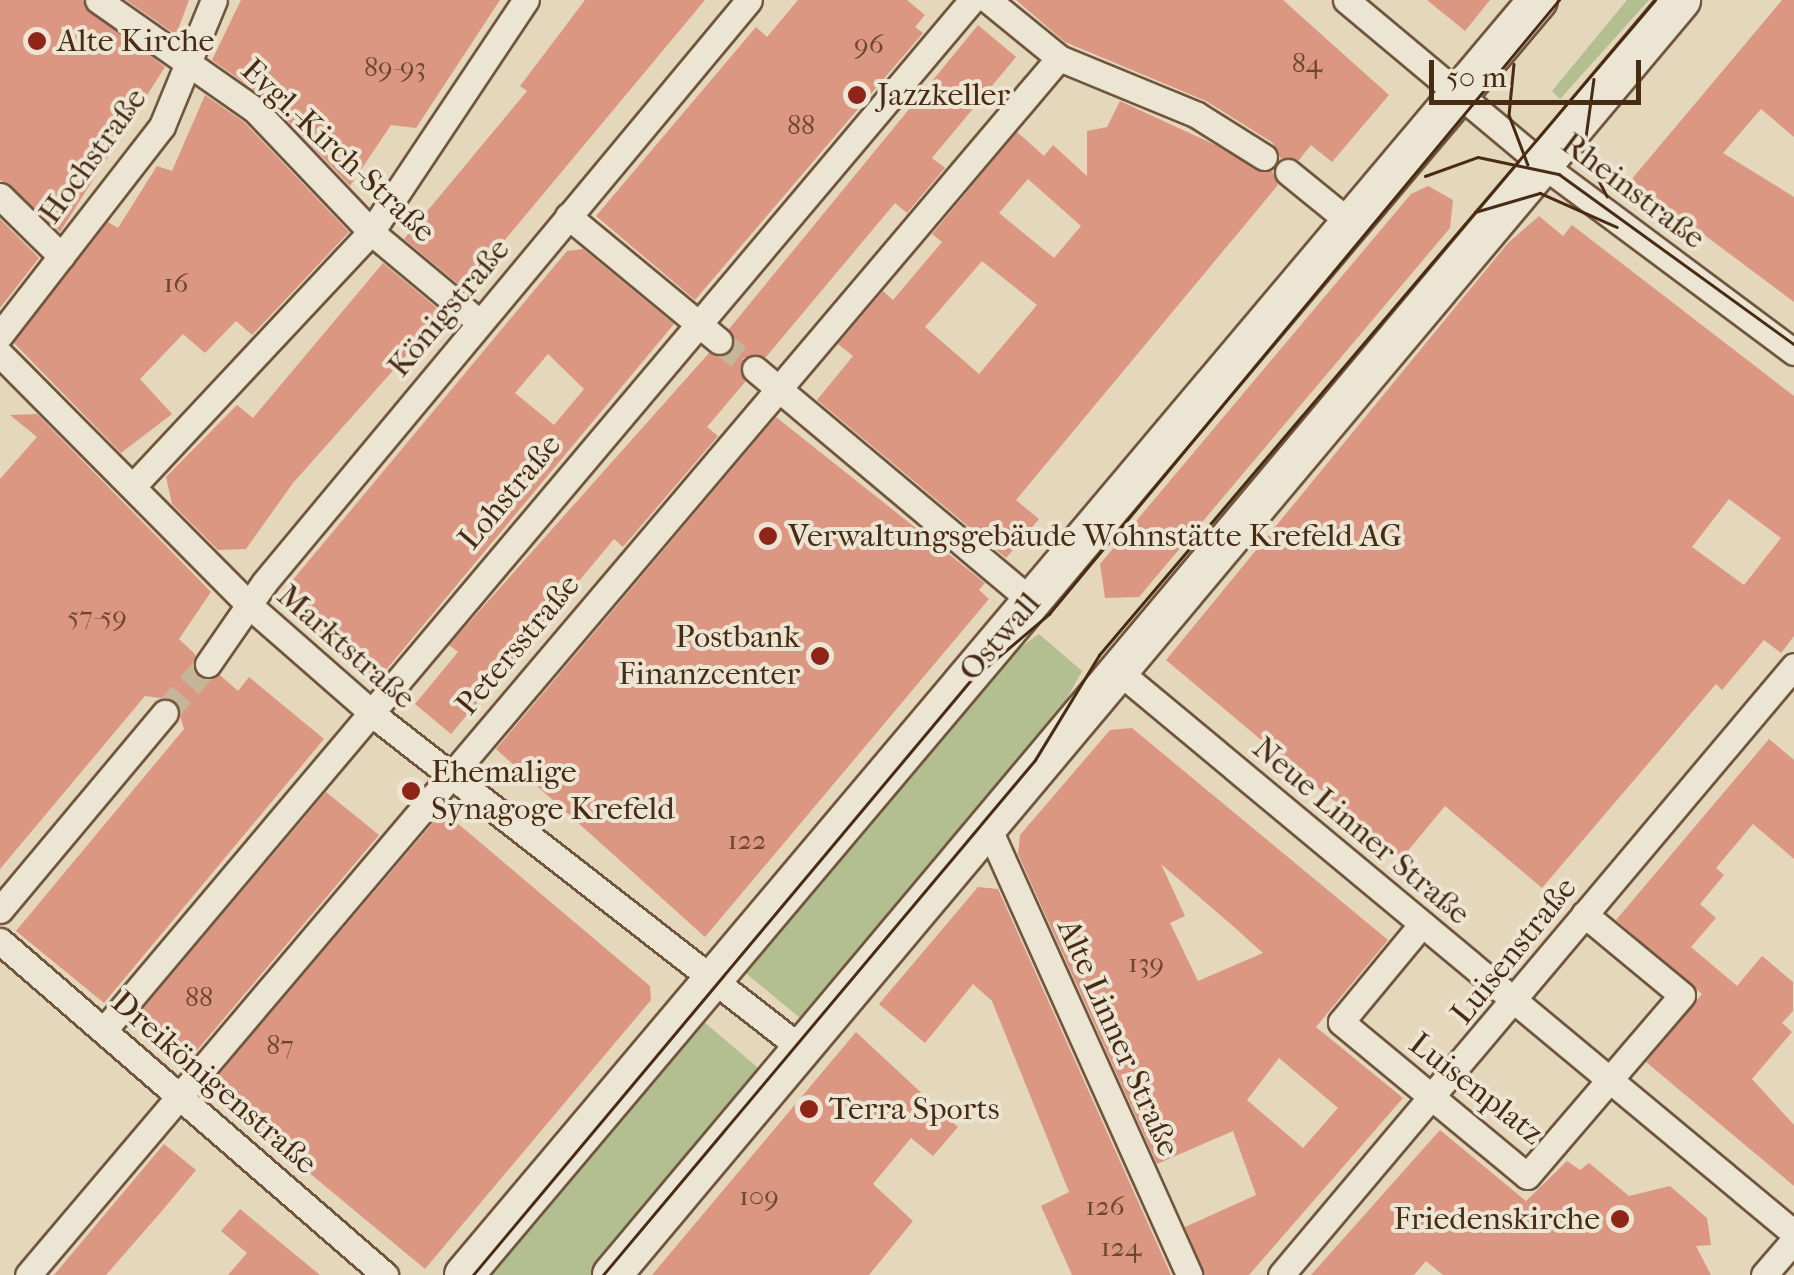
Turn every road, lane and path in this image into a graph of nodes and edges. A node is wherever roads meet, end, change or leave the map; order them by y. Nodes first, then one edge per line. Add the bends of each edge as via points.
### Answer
1 (98, 0) edge
2 (214, 0) edge
3 (526, 0) edge
4 (748, 0) edge
5 (972, 0) edge
6 (988, 0) edge
7 (1346, 0) edge
8 (1538, 0) edge
9 (1681, 0) edge
10 (1059, 58) junction
11 (191, 62) junction
12 (1456, 95) junction
13 (1264, 157) dead end
14 (1543, 165) junction
15 (1288, 172) dead end
16 (0, 196) edge
17 (568, 216) junction
18 (1352, 224) junction
19 (371, 232) junction
20 (60, 256) junction
21 (480, 322) junction
22 (696, 322) junction
23 (0, 335) edge
24 (719, 341) tunnel mouth
25 (1794, 352) edge
26 (0, 354) edge
27 (756, 369) tunnel mouth
28 (778, 386) junction
29 (135, 484) junction
30 (1031, 600) junction
31 (251, 608) junction
32 (208, 664) tunnel mouth
33 (1794, 666) edge
34 (1118, 670) junction
35 (368, 710) junction
36 (165, 714) tunnel mouth
37 (448, 776) junction
38 (988, 827) junction
39 (0, 910) edge
40 (1584, 914) junction
41 (1422, 924) junction
42 (0, 941) edge
43 (710, 984) junction
44 (1516, 1002) junction
45 (104, 1030) junction
46 (802, 1049) junction
47 (1611, 1080) junction
48 (180, 1097) junction
49 (1434, 1100) junction
50 (1794, 1236) edge
51 (28, 1275) edge
52 (385, 1275) edge
53 (464, 1275) edge
54 (612, 1275) edge
55 (1189, 1275) edge
56 (1281, 1275) edge
57 (1764, 1275) edge

1 - 11 street, Evgl.-Kirch-Straße
2 - 11 street, Hochstraße
3 - 19 street
4 - 17 street, Königstraße
5 - 22 street, Lohstraße
6 - 10 street
7 - 12 street, Rheinstraße
8 - 12 street, Ostwall
9 - 14 street
10 - 13 street via 1197,114
10 - 28 street, Petersstraße
11 - 19 street, Evgl.-Kirch-Straße via 255,110
11 - 20 street, Hochstraße via 162,126
12 - 14 street, Rheinstraße
12 - 18 street, Ostwall
14 - 25 street, Rheinstraße
14 - 34 street
15 - 18 street
16 - 20 street
17 - 21 street, Königstraße
17 - 22 street
18 - 30 street, Ostwall
19 - 21 street, Evgl.-Kirch-Straße
19 - 29 street
20 - 23 street, Hochstraße
21 - 31 street, Königstraße
22 - 24 street
22 - 35 street, Lohstraße
26 - 29 street, Marktstraße
27 - 28 street
28 - 30 street
28 - 37 street, Petersstraße
29 - 31 street, Marktstraße
30 - 43 street, Ostwall
31 - 32 street, Königstraße
31 - 35 street, Marktstraße
33 - 40 street, Luisenstraße
34 - 38 street
34 - 41 street, Neue Linner Straße
35 - 37 street, Marktstraße
35 - 45 street, Lohstraße
36 - 39 street
37 - 43 street, Marktstraße
37 - 48 street, Petersstraße
38 - 46 street
38 - 55 street, Alte Linner Straße
40 - 44 street, Luisenstraße
40 - 47 street, Luisenplatz via 1682,994
41 - 44 street, Neue Linner Straße
41 - 49 street, Luisenplatz via 1340,1022
42 - 45 street, Dreikönigenstraße
43 - 46 street, Marktstraße
43 - 53 street, Ostwall
44 - 47 street, Neue Linner Straße
44 - 49 street, Luisenstraße
45 - 48 street, Dreikönigenstraße
46 - 54 street
47 - 49 street, Luisenplatz via 1526,1176
47 - 50 street, Neue Linner Straße
48 - 51 street, Petersstraße
48 - 52 street, Dreikönigenstraße
49 - 56 street, Luisenstraße
50 - 57 street

